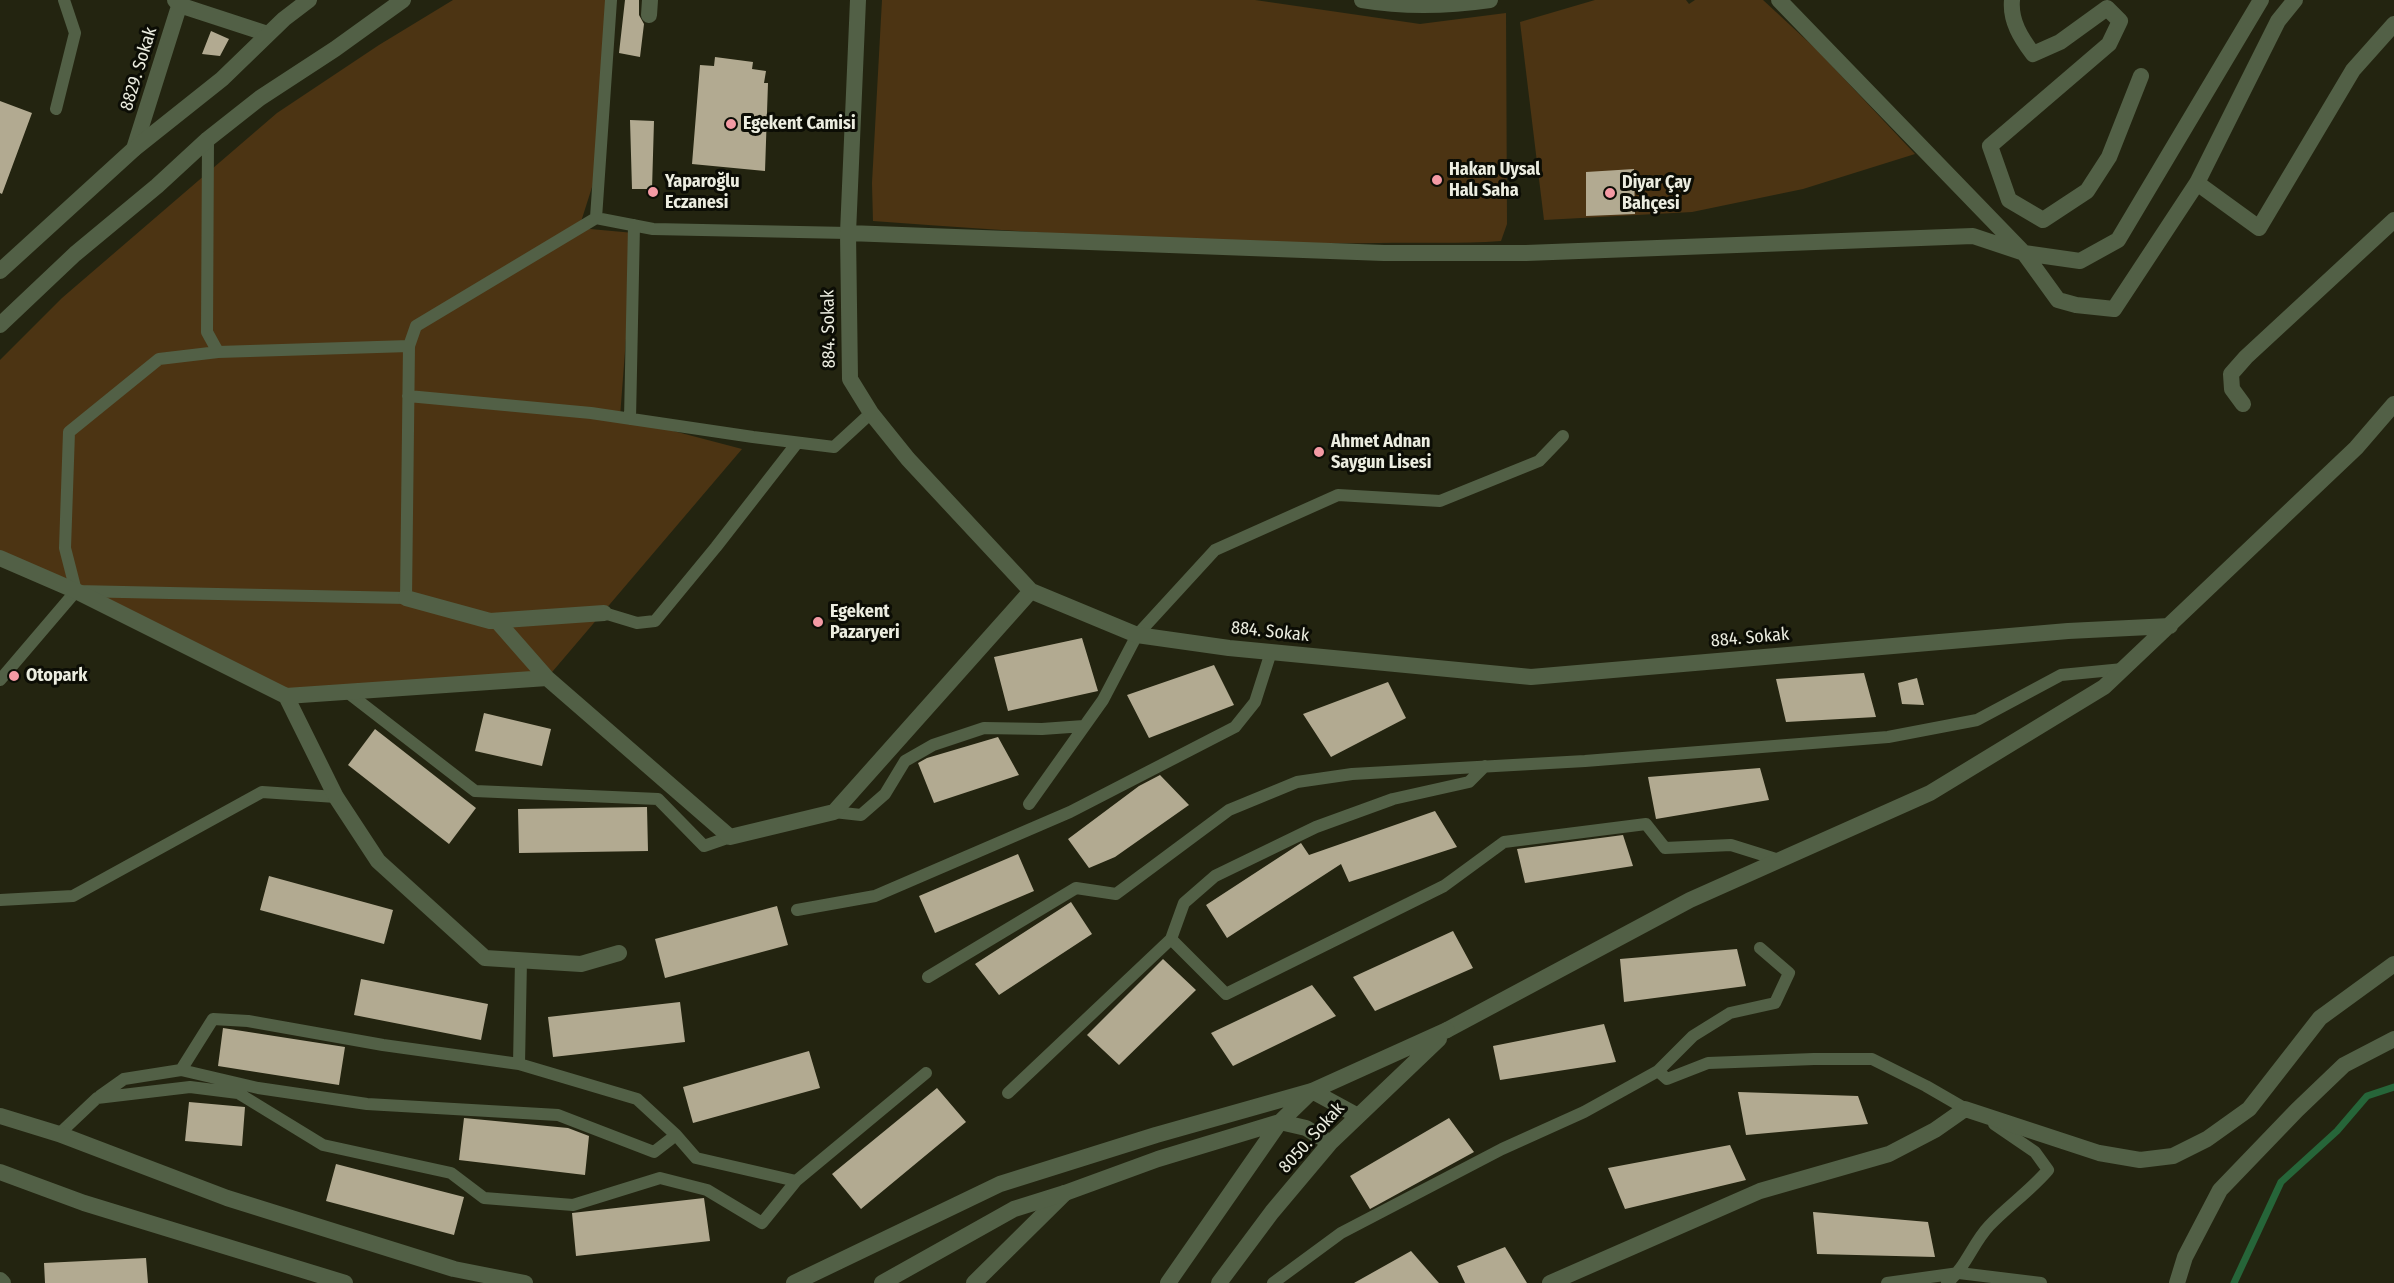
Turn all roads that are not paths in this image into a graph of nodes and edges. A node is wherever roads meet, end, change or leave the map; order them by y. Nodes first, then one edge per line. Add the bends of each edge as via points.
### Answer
1 (64, 0) edge
2 (309, 0) edge
3 (403, 0) edge
4 (611, 0) edge
5 (858, 0) edge
6 (1362, 0) edge
7 (1490, 0) edge
8 (1779, 0) edge
9 (2012, 0) edge
10 (2261, 0) edge
11 (2295, 0) edge
12 (1379, 1) edge
13 (178, 2) edge
14 (2394, 24) edge
15 (268, 34) junction
16 (2141, 76) dead end
17 (56, 109) dead end
18 (208, 139) junction
19 (134, 149) junction
20 (2197, 183) junction
21 (596, 218) junction
22 (2394, 220) edge
23 (634, 225) junction
24 (848, 233) junction
25 (2024, 254) junction
26 (0, 271) edge
27 (0, 325) edge
28 (409, 346) junction
29 (218, 352) junction
30 (408, 396) junction
31 (2242, 404) dead end
32 (2394, 404) edge
33 (870, 413) junction
34 (630, 419) junction
35 (1563, 436) dead end
36 (797, 443) junction
37 (0, 558) edge
38 (76, 591) junction
39 (1031, 591) junction
40 (406, 598) junction
41 (604, 614) joint
42 (497, 621) junction
43 (2170, 626) junction
44 (1137, 635) junction
45 (1271, 652) junction
46 (2123, 669) junction
47 (547, 678) junction
48 (0, 680) edge
49 (347, 692) junction
50 (286, 696) junction
51 (1084, 726) junction
52 (1485, 766) junction
53 (336, 797) junction
54 (1029, 804) dead end
55 (834, 812) junction
56 (730, 837) junction
57 (1779, 860) junction
58 (0, 900) edge
59 (797, 910) dead end
60 (1171, 939) junction
61 (1760, 948) dead end
62 (619, 953) dead end
63 (521, 960) junction
64 (2394, 964) edge
65 (928, 977) dead end
66 (1447, 1030) junction
67 (2394, 1039) edge
68 (519, 1064) junction
69 (181, 1070) junction
70 (1658, 1071) junction
71 (926, 1073) dead end
72 (1312, 1091) junction
73 (1008, 1094) dead end
74 (97, 1098) junction
75 (1965, 1109) junction
76 (0, 1116) edge
77 (1358, 1116) junction
78 (1280, 1122) junction
79 (59, 1134) junction
80 (676, 1135) junction
81 (1330, 1143) junction
82 (0, 1172) edge
83 (796, 1181) junction
84 (1065, 1194) junction
85 (1959, 1273) junction
86 (345, 1283) edge
87 (525, 1283) edge
88 (794, 1283) edge
89 (882, 1283) edge
90 (974, 1283) edge
91 (1167, 1283) edge
92 (1219, 1283) edge
93 (1273, 1283) edge
94 (1550, 1283) edge
95 (1887, 1283) edge
96 (1947, 1283) edge
97 (2041, 1283) edge
98 (2177, 1283) edge

1 - 17 lane via 75,33
2 - 15 street
3 - 18 street via 260,98
4 - 21 lane
5 - 24 street, 884. Sokak
6 - 12 street
7 - 12 street via 1456,4
8 - 25 street
9 - 16 street via 2019,35 2033,54 2060,42 2107,8 2120,21 2109,44 1990,146 2009,200 2043,220 2087,190 2109,157
10 - 25 street via 2118,240 2080,261
11 - 20 street via 2278,21
13 - 15 street
13 - 19 street, 8829. Sokak
14 - 20 street via 2353,70 2259,228
15 - 19 street via 222,79
18 - 27 street
18 - 29 lane via 207,332
19 - 26 street
20 - 25 street via 2114,309 2058,300
21 - 23 lane
21 - 28 lane via 416,326
22 - 31 street via 2231,374 2232,389
23 - 24 lane via 653,229
23 - 34 lane
24 - 25 street via 1384,253 1526,253 1973,236
24 - 33 street, 884. Sokak via 850,379
28 - 29 lane
28 - 30 lane
29 - 38 lane via 159,359 69,432 66,548
30 - 34 lane
30 - 40 lane
32 - 43 street via 2356,448
33 - 36 lane via 834,447
33 - 39 street, 884. Sokak
34 - 36 lane
35 - 44 lane via 1539,461 1440,501 1338,495 1215,550
36 - 41 lane via 655,621 637,623
37 - 38 street
38 - 40 lane
38 - 48 lane
38 - 50 street
39 - 44 street, 884. Sokak
39 - 55 street
40 - 42 street
41 - 42 street
42 - 47 street
43 - 45 street, 884. Sokak via 2068,631 1531,677
43 - 46 street
44 - 45 street, 884. Sokak
44 - 51 lane via 1103,700
45 - 59 lane via 1255,702 1235,727 1070,812 875,896
46 - 52 lane via 2061,675 1977,720 1888,737
46 - 57 street via 2104,687 1930,793
47 - 49 street
47 - 56 street
49 - 50 street
49 - 56 lane via 475,791 658,799 704,846
50 - 53 street
51 - 54 lane
51 - 55 lane via 984,728 933,745 905,761 885,794 861,814
52 - 60 lane via 1470,782 1393,799 1316,827 1215,876 1184,903
52 - 65 lane via 1352,774 1297,782 1229,810 1116,894 1076,888
53 - 58 lane via 262,792 73,896
53 - 63 street via 378,861 485,958
55 - 56 street
57 - 60 lane via 1731,845 1665,848 1646,824 1504,842 1444,886 1226,994
57 - 66 street via 1690,900
60 - 73 lane
61 - 70 lane via 1789,972 1775,1002 1730,1013 1693,1036
62 - 63 street via 581,964
63 - 68 lane
64 - 75 street via 2320,1018 2249,1109 2207,1139 2173,1156 2140,1160 2099,1153
66 - 72 street
66 - 77 street, 8050. Sokak
67 - 98 street via 2344,1065 2220,1190 2185,1257
68 - 69 lane via 248,1021 213,1019
68 - 80 lane via 637,1099
69 - 74 lane via 124,1079
69 - 80 lane via 258,1088 367,1104 558,1115 654,1152
70 - 75 lane via 1667,1079 1708,1063 1872,1059
70 - 93 lane via 1341,1233
71 - 83 lane
72 - 77 street
72 - 78 street, 8050. Sokak
72 - 88 street via 1000,1184
74 - 79 lane
74 - 83 lane via 190,1087 238,1093 323,1145 451,1173 484,1198 573,1205 660,1178 707,1190 762,1223
75 - 85 lane via 2035,1152 2048,1170 1988,1227
75 - 94 street via 1889,1154 1760,1191
76 - 79 street
77 - 81 street, 8050. Sokak
78 - 81 street via 1306,1128
78 - 84 street via 1158,1159
78 - 91 street, 8050. Sokak
79 - 87 street via 227,1198 454,1269
80 - 83 lane via 696,1158
81 - 92 street, 8050. Sokak
82 - 86 street via 84,1203
84 - 89 street via 1014,1209
84 - 90 street
85 - 95 lane
85 - 96 lane
85 - 97 lane

